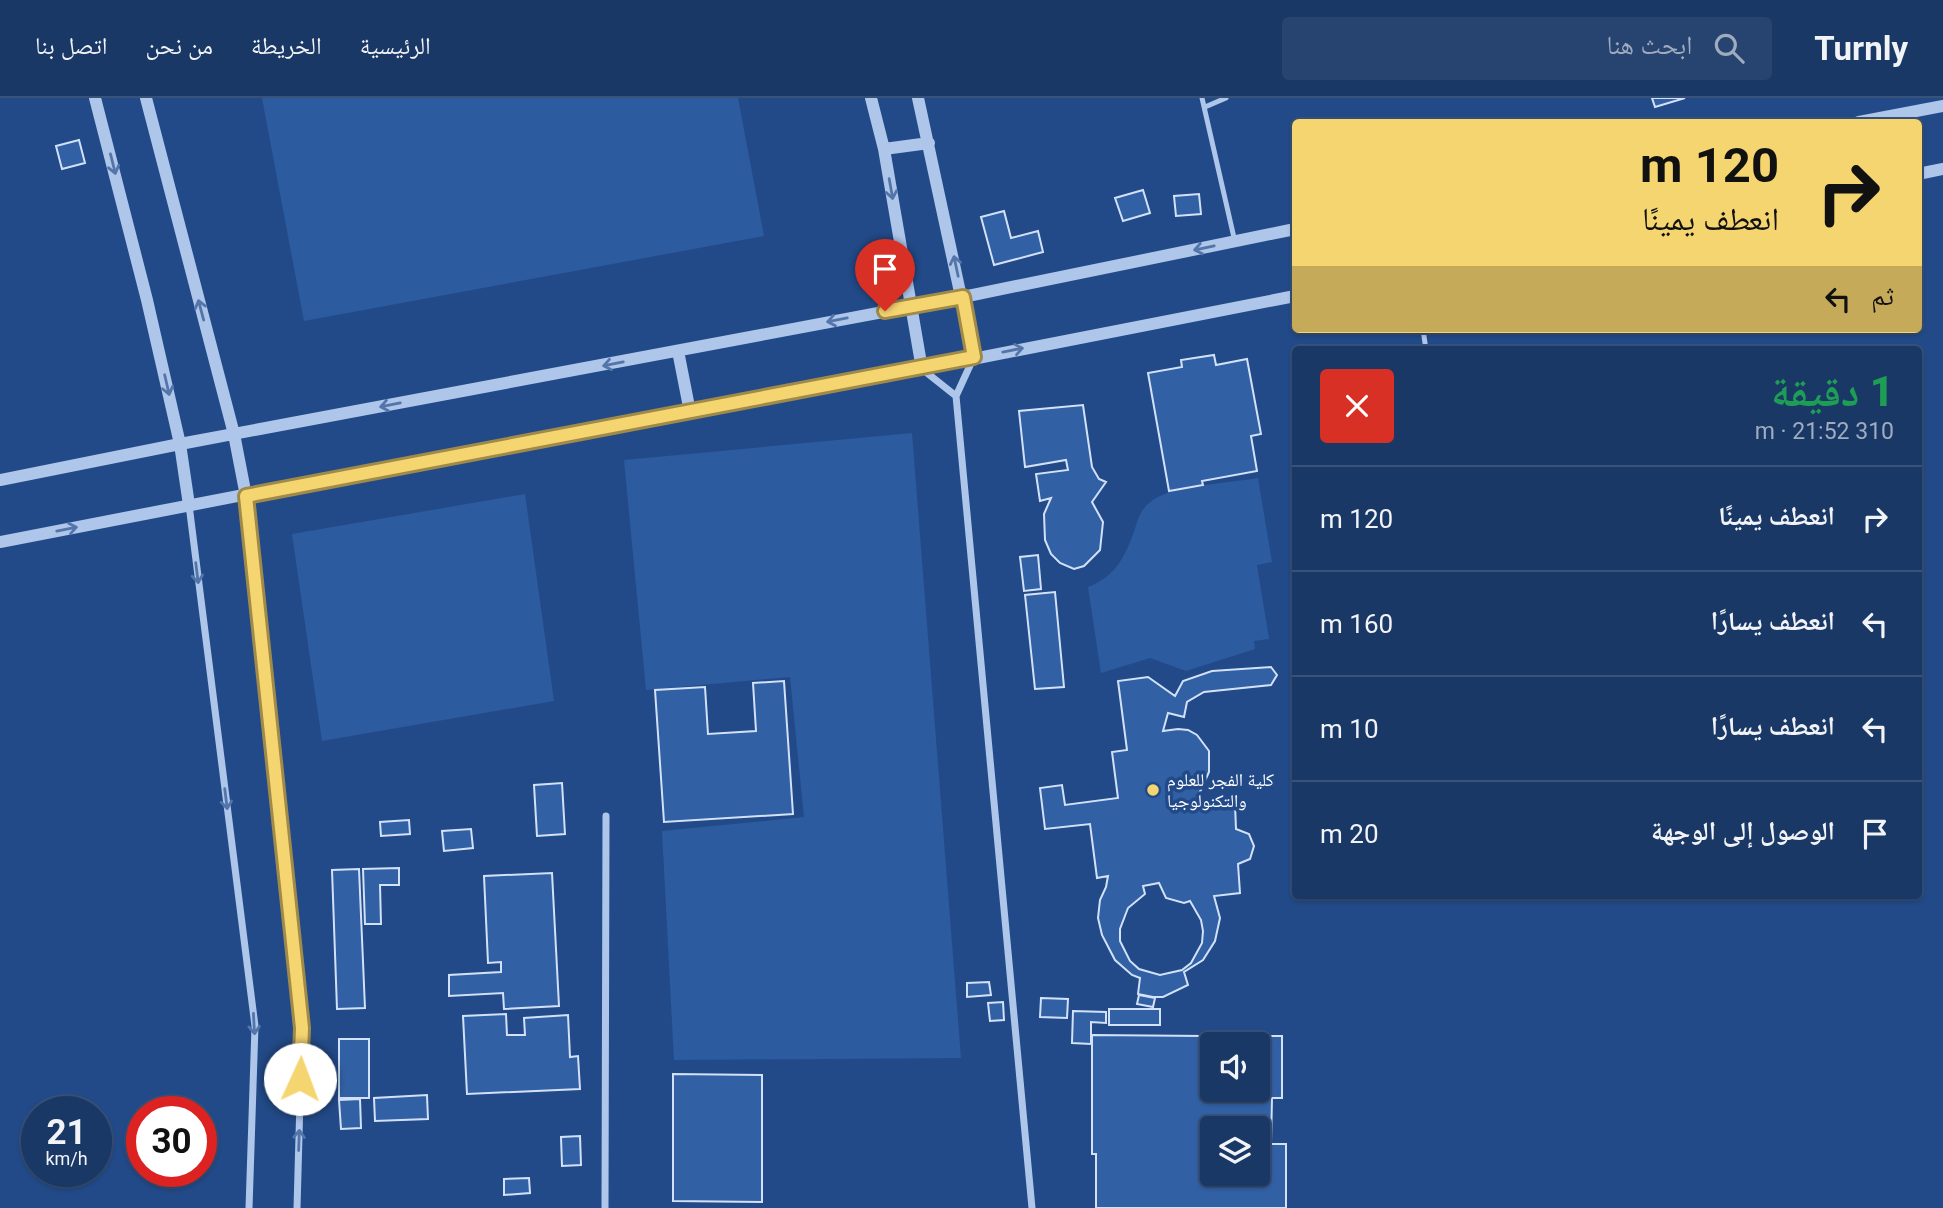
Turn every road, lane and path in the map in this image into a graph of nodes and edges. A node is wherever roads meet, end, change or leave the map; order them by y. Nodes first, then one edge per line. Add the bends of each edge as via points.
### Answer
1 (95, 98) edge
2 (146, 98) edge
3 (871, 98) edge
4 (918, 98) edge
5 (1202, 98) edge
6 (1226, 98) edge
7 (1943, 106) edge
8 (1205, 107) junction
9 (1874, 119) edge
10 (929, 143) junction
11 (884, 149) junction
12 (1943, 169) edge
13 (1922, 173) edge
14 (1292, 230) edge
15 (1235, 242) junction
16 (963, 297) junction
17 (1292, 297) edge
18 (911, 306) junction
19 (678, 351) junction
20 (974, 357) junction
21 (922, 369) junction
22 (956, 396) junction
23 (690, 412) junction
24 (234, 434) junction
25 (180, 444) junction
26 (0, 480) edge
27 (246, 496) junction
28 (189, 505) junction
29 (0, 542) edge
30 (607, 816) dead end
31 (249, 1208) edge
32 (297, 1208) edge
33 (606, 1208) edge
34 (1032, 1208) edge

1 -> 25 street
24 -> 2 street
3 - 11 street
4 - 10 street
5 - 8 lane
6 - 8 lane
7 - 9 street
8 - 15 lane
10 - 11 street
16 -> 10 street
11 -> 18 street
12 - 13 street
14 - 15 street
15 -> 16 street
16 - 18 street
16 - 20 street
20 -> 17 street
18 -> 19 street
18 - 21 street
19 - 23 street
19 -> 24 street
20 - 21 street
20 - 22 street
21 - 22 street
21 - 23 street
22 - 34 street
23 - 27 street
24 - 25 street
24 - 27 street
25 - 26 street
25 - 28 street
27 - 28 street
32 -> 27 street via 302,1028
29 -> 28 street
28 -> 31 street via 255,1026
30 - 33 street

